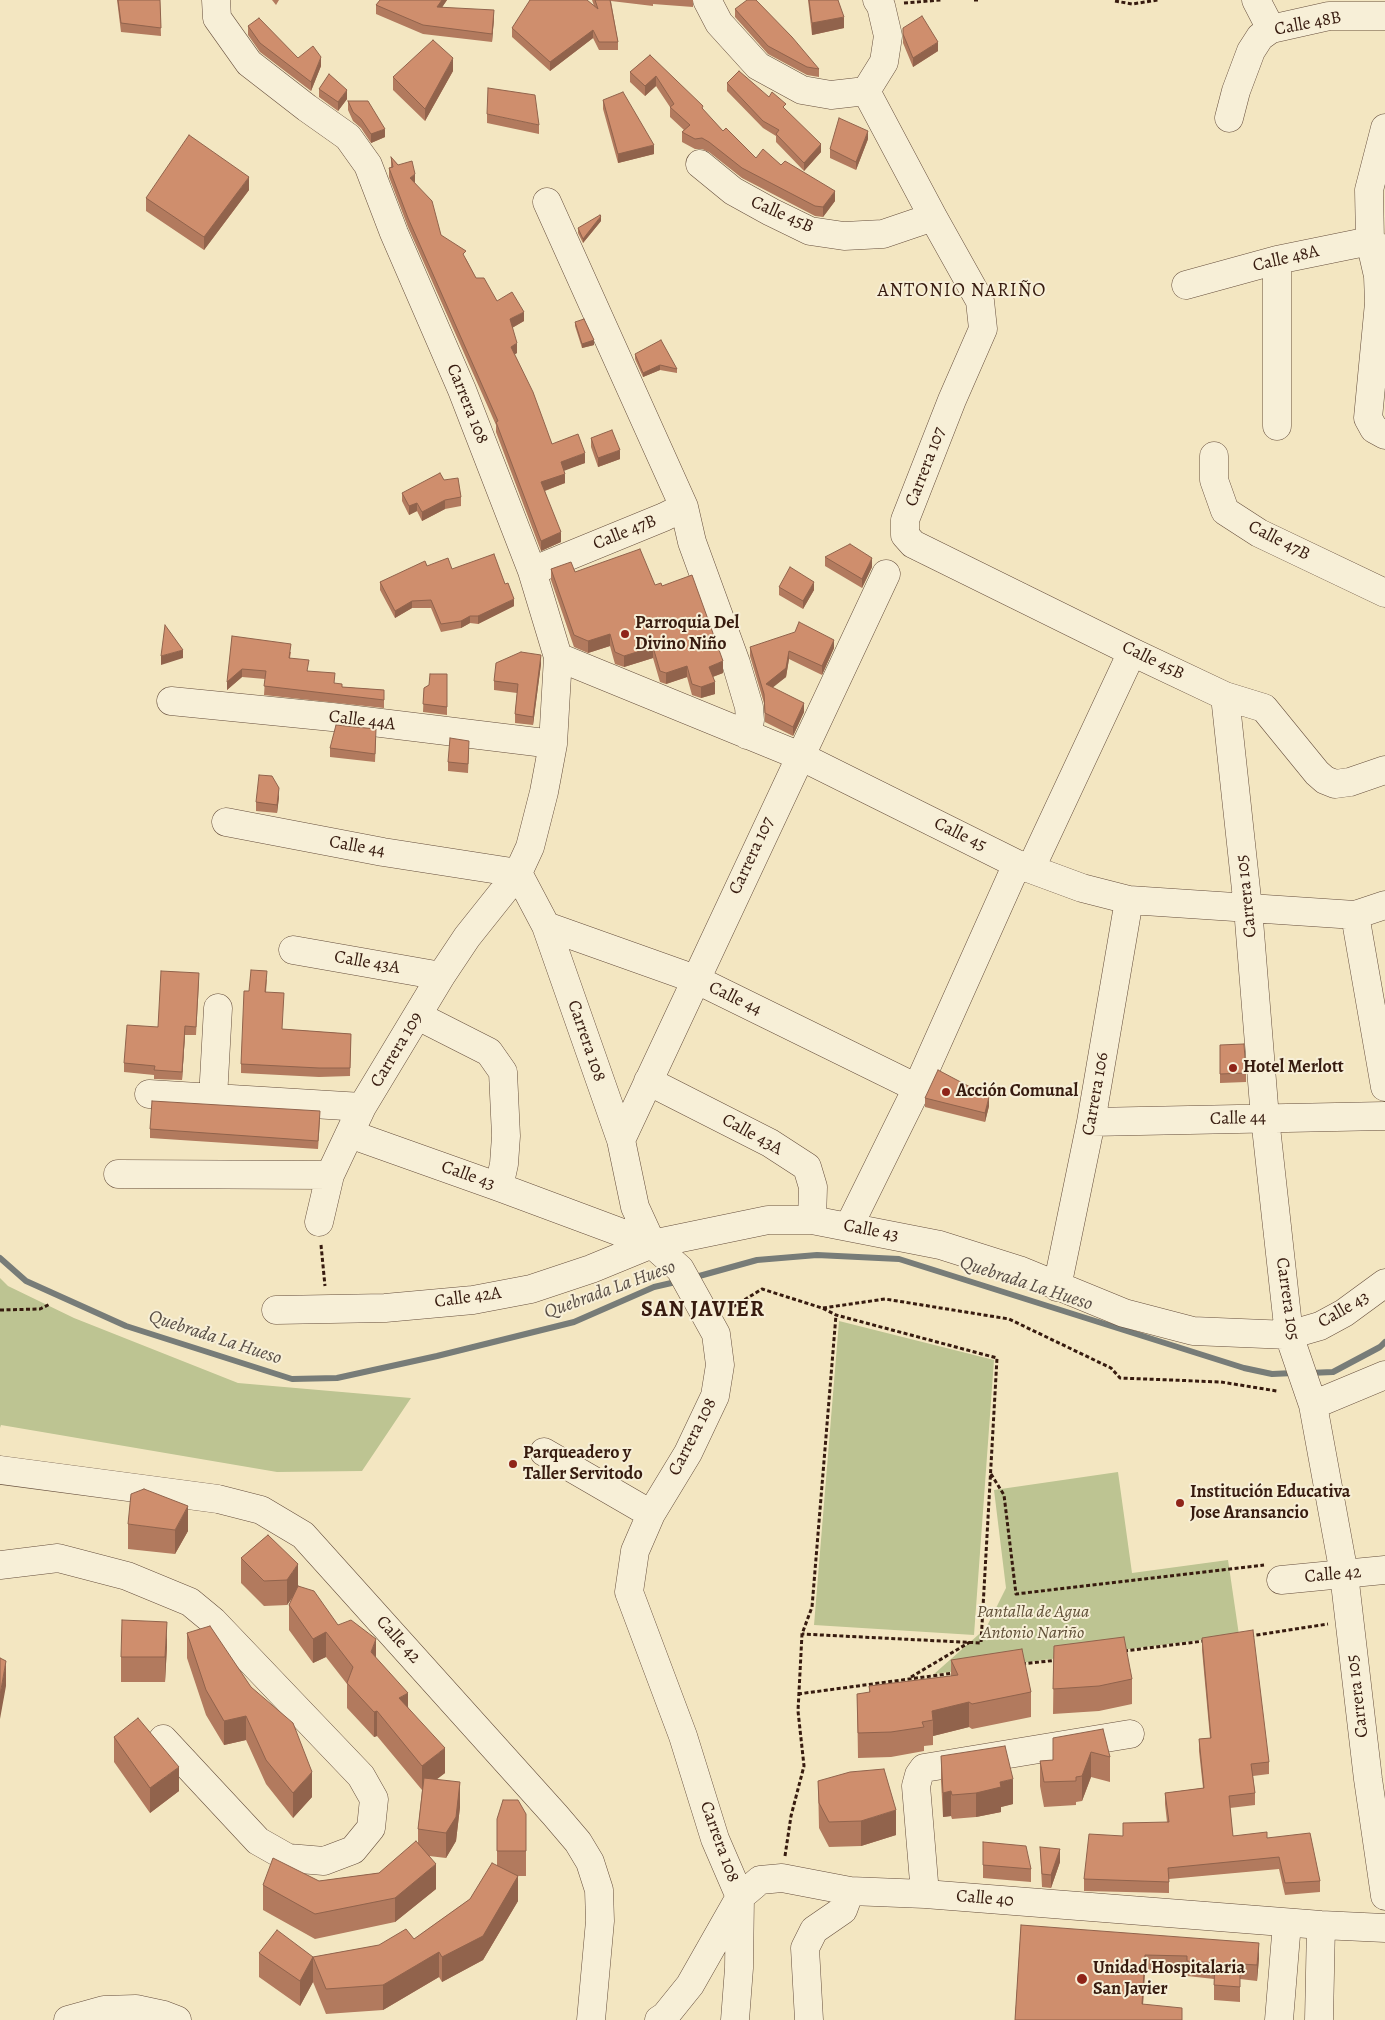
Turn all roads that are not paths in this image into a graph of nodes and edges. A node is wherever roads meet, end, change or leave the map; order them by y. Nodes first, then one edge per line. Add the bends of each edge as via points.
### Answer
1 (216, 0) edge
2 (707, 0) edge
3 (1256, 0) edge
4 (879, 3) edge
5 (1385, 16) edge
6 (1271, 29) junction
7 (866, 91) junction
8 (1229, 118) dead end
9 (1385, 128) edge
10 (700, 164) dead end
11 (1377, 190) edge
12 (547, 202) dead end
13 (933, 217) junction
14 (1377, 246) edge
15 (1277, 260) junction
16 (1186, 285) dead end
17 (1277, 426) dead end
18 (1377, 427) edge
19 (1214, 456) dead end
20 (684, 507) junction
21 (905, 535) joint
22 (532, 571) junction
23 (886, 574) dead end
24 (1385, 593) edge
25 (1132, 652) junction
26 (558, 656) junction
27 (1225, 696) junction
28 (170, 700) dead end
29 (746, 735) junction
30 (553, 744) junction
31 (800, 756) junction
32 (1385, 770) edge
33 (226, 822) dead end
34 (1024, 866) junction
35 (510, 882) junction
36 (1129, 900) junction
37 (1385, 905) edge
38 (1248, 908) junction
39 (1355, 915) junction
40 (546, 926) junction
41 (293, 950) dead end
42 (441, 976) junction
43 (695, 980) junction
44 (218, 1008) dead end
45 (418, 1016) junction
46 (648, 1081) junction
47 (917, 1088) junction
48 (1385, 1088) edge
49 (149, 1094) dead end
50 (213, 1098) junction
51 (362, 1107) junction
52 (1385, 1116) edge
53 (1265, 1118) junction
54 (1091, 1122) junction
55 (350, 1134) junction
56 (621, 1140) junction
57 (118, 1174) dead end
58 (330, 1175) junction
59 (499, 1187) junction
60 (812, 1220) junction
61 (319, 1222) road end
62 (849, 1226) junction
63 (652, 1244) junction
64 (1385, 1283) edge
65 (1057, 1287) junction
66 (276, 1310) dead end
67 (1289, 1336) junction
68 (1385, 1375) edge
69 (1313, 1405) junction
70 (544, 1452) dead end
71 (0, 1470) edge
72 (652, 1514) junction
73 (0, 1565) edge
74 (1385, 1570) edge
75 (1277, 1572) road end
76 (1344, 1574) junction
77 (1130, 1734) dead end
78 (163, 1739) dead end
79 (1376, 1779) edge
80 (850, 1891) junction
81 (925, 1894) junction
82 (1385, 1896) edge
83 (740, 1897) junction
84 (1287, 1922) junction
85 (1321, 1925) junction
86 (1385, 1928) edge
87 (68, 2020) edge
88 (177, 2020) edge
89 (591, 2020) edge
90 (659, 2020) edge
91 (735, 2020) edge
92 (809, 2020) edge
93 (1279, 2020) edge
94 (1319, 2020) edge

1 - 22 street, Carrera 108 via 217,18 249,63 348,137 368,165 462,390
2 - 7 street via 719,24 758,66 802,90 832,95
3 - 6 street
4 - 7 street via 888,36 884,62
5 - 6 street, Calle 48B via 1329,16
6 - 8 street, Calle 48B via 1260,37 1251,51
7 - 13 street, Carrera 107
9 - 11 street
10 - 13 street, Calle 45B via 733,191 810,230 844,236 883,234
11 - 14 street
12 - 20 street
13 - 21 street, Carrera 107 via 980,301 983,328 905,520
14 - 15 street, Calle 48A
14 - 18 street
15 - 16 street, Calle 48A
15 - 17 street
19 - 24 street, Calle 47B via 1214,480 1225,511 1259,533
20 - 22 street, Calle 47B
20 - 29 street via 692,542 749,707
21 - 25 street, Calle 45B via 912,544
22 - 26 street, Carrera 108
23 - 31 street, Carrera 107
25 - 27 street, Calle 45B
25 - 34 street
26 - 29 street, Calle 45
26 - 30 street, Carrera 108
27 - 32 street, Calle 45B via 1264,708 1317,773 1336,784
27 - 38 street, Carrera 105
28 - 30 street, Calle 44A
29 - 31 street, Calle 45
30 - 35 street, Carrera 108 via 530,847
31 - 34 street, Calle 45
31 - 43 street, Carrera 107
33 - 35 street, Calle 44 via 383,852
34 - 36 street, Calle 45 via 1082,888
34 - 47 street
35 - 40 street, Carrera 108
35 - 42 street, Carrera 109
36 - 38 street, Calle 45
36 - 54 street, Carrera 106
37 - 39 street, Calle 45
38 - 39 street, Calle 45
38 - 53 street, Carrera 105
39 - 48 street
40 - 43 street, Calle 44
40 - 56 street, Carrera 108
41 - 42 street, Calle 43A
42 - 45 street, Carrera 109
43 - 46 street, Carrera 107
43 - 47 street, Calle 44
44 - 50 street
45 - 51 street, Carrera 109
45 - 59 street via 490,1052 503,1072 506,1136
46 - 56 street, Carrera 107
46 - 60 street, Calle 43A via 770,1143 807,1167 812,1187
47 - 62 street
49 - 50 street
50 - 51 street
51 - 55 street, Carrera 109
52 - 53 street, Calle 44
53 - 54 street, Calle 44
53 - 67 street, Carrera 105
54 - 65 street, Carrera 106
55 - 58 street, Carrera 109
55 - 59 street, Calle 43
56 - 63 street, Carrera 108 via 635,1206
57 - 58 street
58 - 61 street, Carrera 109
59 - 63 street, Calle 43
60 - 62 street, Calle 43
60 - 63 street, Calle 43 via 768,1220
62 - 65 street, Calle 43 via 940,1245 1018,1270
63 - 66 street, Calle 42A via 531,1289 473,1300 385,1308
63 - 72 street, Carrera 108 via 680,1269 716,1334 720,1365 715,1396 688,1453
64 - 67 street, Calle 43 via 1344,1314
65 - 67 street, Calle 43 via 1124,1313 1193,1331
67 - 69 street, Carrera 105
68 - 69 street
69 - 76 street, Carrera 105
70 - 72 street
71 - 89 street, Calle 42 via 218,1499 261,1510 303,1535 556,1815 586,1855 599,1890 600,1920
72 - 83 street, Carrera 108 via 635,1550 629,1592 683,1736 715,1839
73 - 78 street via 58,1558 126,1576 190,1602 213,1621 362,1776 374,1799 370,1828 353,1850 324,1861 288,1858 258,1841
74 - 76 street, Calle 42
75 - 76 street, Calle 42
76 - 79 street, Carrera 105
77 - 81 street via 924,1768 916,1786
79 - 82 street, Carrera 105
80 - 81 street, Calle 40
80 - 83 street, Calle 40 via 782,1878 760,1880
80 - 92 street via 843,1910 814,1930 805,1948
81 - 84 street, Calle 40
83 - 90 street, Calle 40 via 690,1985
83 - 91 street, Carrera 108
84 - 85 street, Calle 40
84 - 93 street
85 - 86 street, Calle 40
85 - 94 street
87 - 88 street via 104,2010 136,2009

